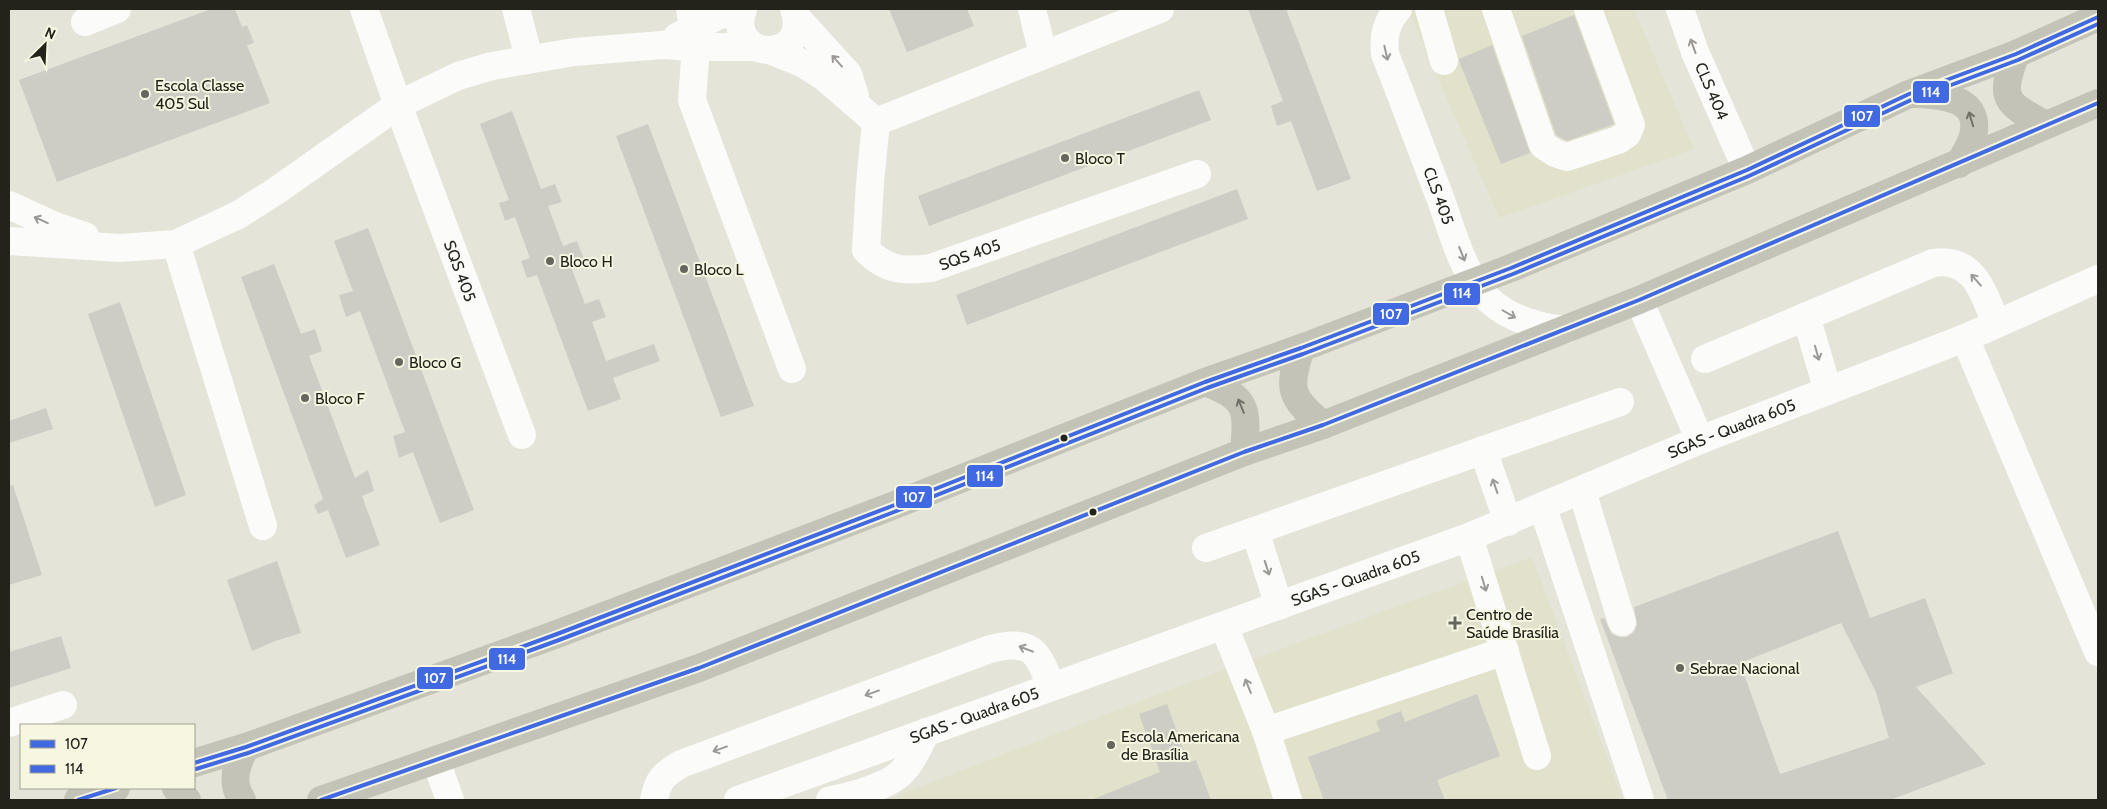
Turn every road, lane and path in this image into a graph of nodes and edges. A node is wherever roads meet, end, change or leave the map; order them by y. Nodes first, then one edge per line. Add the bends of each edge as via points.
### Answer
1 (117, 9) edge
2 (364, 9) edge
3 (516, 9) edge
4 (742, 9) edge
5 (1032, 9) edge
6 (1160, 9) edge
7 (1427, 9) edge
8 (1496, 9) edge
9 (1588, 9) edge
10 (1680, 9) edge
11 (795, 11) edge
12 (1394, 13) edge
13 (2098, 17) edge
14 (85, 22) dead end
15 (693, 28) edge
16 (763, 49) junction
17 (1043, 54) junction
18 (2016, 54) junction
19 (529, 58) junction
20 (1444, 61) dead end
21 (1909, 94) junction
22 (2098, 103) edge
23 (398, 105) junction
24 (867, 113) junction
25 (2046, 125) junction
26 (1960, 164) junction
27 (1748, 170) junction
28 (1197, 174) dead end
29 (9, 205) edge
30 (9, 241) edge
31 (176, 244) junction
32 (120, 248) junction
33 (2098, 279) edge
34 (1474, 281) junction
35 (1639, 300) junction
36 (1806, 316) junction
37 (1996, 324) junction
38 (1565, 330) junction
39 (1965, 338) junction
40 (1301, 348) junction
41 (1705, 359) dead end
42 (792, 369) dead end
43 (1205, 382) junction
44 (1828, 391) junction
45 (1620, 402) dead end
46 (1323, 424) junction
47 (522, 435) dead end
48 (1700, 440) junction
49 (1483, 450) junction
50 (1244, 452) junction
51 (1582, 491) junction
52 (1543, 508) junction
53 (1508, 522) junction
54 (263, 526) dead end
55 (1255, 531) junction
56 (1469, 537) junction
57 (1206, 548) dead end
58 (1279, 606) junction
59 (1622, 622) dead end
60 (1224, 626) junction
61 (1505, 651) junction
62 (2098, 652) edge
63 (1051, 687) junction
64 (63, 705) dead end
65 (9, 722) edge
66 (1266, 731) junction
67 (926, 732) junction
68 (246, 747) junction
69 (1537, 756) dead end
70 (436, 761) junction
71 (195, 763) edge
72 (790, 781) junction
73 (113, 789) edge
74 (177, 789) edge
75 (78, 800) edge
76 (187, 800) edge
77 (242, 800) edge
78 (321, 800) edge
79 (450, 800) edge
80 (654, 800) edge
81 (738, 800) edge
82 (829, 800) edge
83 (1288, 800) edge
84 (1640, 800) edge

1 - 14 street
2 - 23 street, SQS 405
3 - 19 street
4 - 15 street via 717,16
4 - 16 street via 742,34
5 - 17 street
6 - 17 street
7 - 12 street
7 - 20 street
8 - 9 street via 1543,145 1567,157 1618,140 1627,134 1631,125
27 -> 10 street, CLS 404 via 1695,52
11 - 16 street via 797,27 789,43
24 -> 11 street, SQS 405 via 848,74
12 -> 34 street, CLS 405 via 1384,41 1385,54
13 - 18 main road
15 - 16 street
15 - 19 street via 662,45
15 - 42 street via 692,100
16 - 24 street via 802,63
17 - 24 street
18 - 21 main road
18 - 25 main road via 2005,86 2010,99 2017,109
19 - 23 street via 458,76
26 -> 21 main road via 1974,132 1973,119 1966,106 1954,98
21 - 27 main road
22 - 25 main road
23 - 31 street via 238,216
23 - 47 street, SQS 405
24 - 28 street, SQS 405 via 870,183 866,250 878,262 895,269 931,268
25 - 26 main road
26 - 35 main road
27 - 34 main road
32 -> 29 street via 55,226
30 - 32 street
31 - 32 street
31 - 54 street
33 - 37 street, SGAS - Quadra 605
34 -> 38 street, CLS 405 via 1488,299 1513,317
34 - 40 main road
35 - 38 main road
35 - 48 street
37 -> 36 street via 1980,284 1960,266 1941,262
36 - 41 street
36 -> 44 street
37 - 39 street, SGAS - Quadra 605
38 - 46 main road
39 - 44 street, SGAS - Quadra 605
39 - 62 street
40 - 43 main road
40 - 46 main road via 1292,380 1293,392 1303,408
50 -> 43 main road via 1246,427 1238,398
43 - 68 main road via 892,506
44 - 48 street, SGAS - Quadra 605
45 - 49 street
46 - 50 main road
48 - 51 street, SGAS - Quadra 605
53 -> 49 street
49 - 55 street
50 - 70 main road via 699,668
51 - 52 street, SGAS - Quadra 605
51 - 59 street
52 - 53 street, SGAS - Quadra 605
52 - 84 street
53 - 56 street, SGAS - Quadra 605
55 - 57 street
55 -> 58 street
56 - 58 street, SGAS - Quadra 605
56 -> 61 street
58 - 60 street, SGAS - Quadra 605
60 - 63 street, SGAS - Quadra 605
66 -> 60 street
61 - 66 street
61 - 69 street
63 - 67 street, SGAS - Quadra 605
63 -> 80 street via 1034,652 1022,646 990,649 681,764 664,774
64 - 65 street
66 - 83 street
67 - 72 street, SGAS - Quadra 605
67 - 82 street via 910,763 892,780
68 - 71 main road
68 - 77 main road via 235,774 236,788
70 - 78 main road
70 - 79 street
72 - 81 street, SGAS - Quadra 605
72 - 82 street via 808,794
73 - 75 main road
74 - 76 main road

